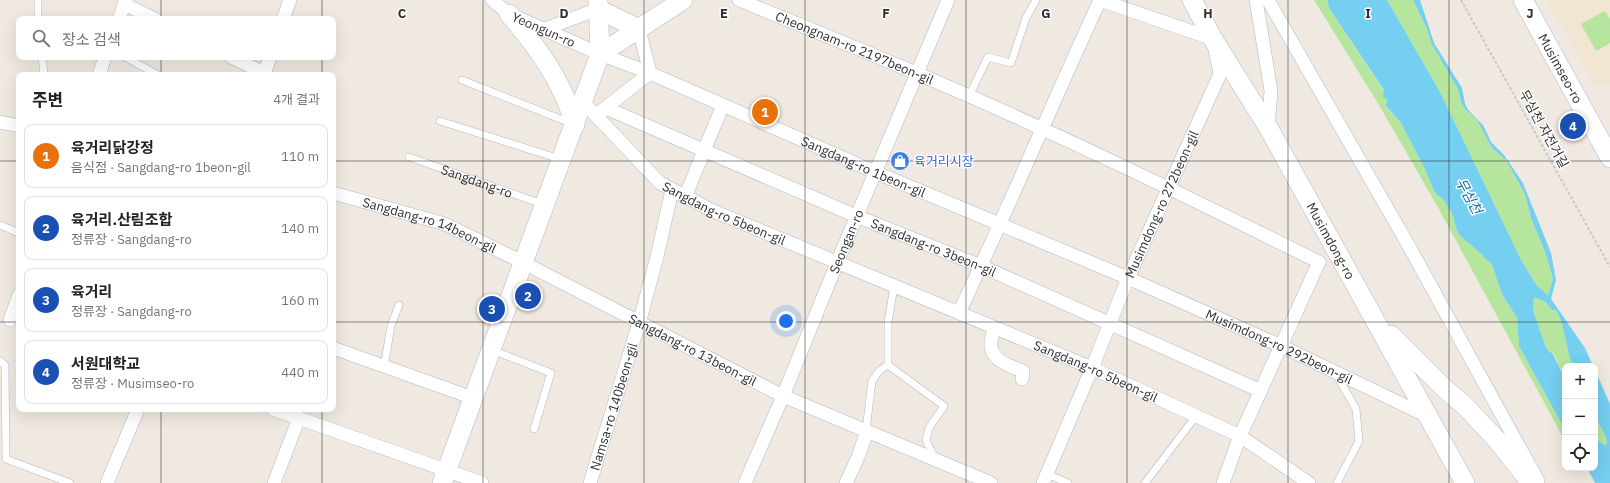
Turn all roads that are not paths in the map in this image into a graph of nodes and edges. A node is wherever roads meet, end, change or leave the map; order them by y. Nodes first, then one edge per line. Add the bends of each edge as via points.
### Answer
1 (38, 0) edge
2 (492, 0) edge
3 (683, 0) edge
4 (739, 0) edge
5 (948, 0) edge
6 (1036, 0) edge
7 (1100, 0) edge
8 (1192, 0) edge
9 (1256, 0) edge
10 (1268, 0) edge
11 (1523, 0) edge
12 (287, 1) edge
13 (125, 2) edge
14 (598, 4) edge
15 (509, 14) junction
16 (38, 16) edge
17 (120, 16) edge
18 (149, 16) edge
19 (284, 16) edge
20 (639, 29) junction
21 (544, 30) junction
22 (1213, 39) junction
23 (600, 54) junction
24 (42, 60) edge
25 (104, 60) edge
26 (130, 60) edge
27 (237, 60) edge
28 (269, 60) edge
29 (44, 72) edge
30 (100, 72) edge
31 (152, 72) edge
32 (260, 72) edge
33 (265, 72) edge
34 (650, 73) junction
35 (916, 73) junction
36 (462, 80) dead end
37 (969, 96) junction
38 (582, 101) junction
39 (723, 105) junction
40 (601, 112) junction
41 (440, 121) dead end
42 (0, 122) edge
43 (16, 125) edge
44 (575, 125) junction
45 (1268, 127) junction
46 (1041, 129) junction
47 (704, 151) junction
48 (409, 157) dead end
49 (1610, 158) edge
50 (562, 160) junction
51 (875, 172) junction
52 (1168, 188) junction
53 (672, 190) junction
54 (336, 194) edge
55 (685, 197) junction
56 (545, 206) junction
57 (856, 216) junction
58 (1001, 224) junction
59 (0, 225) edge
60 (16, 232) edge
61 (1338, 252) junction
62 (1319, 262) junction
63 (524, 263) junction
64 (837, 263) junction
65 (981, 266) junction
66 (1128, 278) junction
67 (894, 286) junction
68 (16, 303) edge
69 (399, 305) dead end
70 (959, 313) junction
71 (1374, 318) junction
72 (10, 320) edge
73 (640, 323) junction
74 (1110, 324) junction
75 (994, 328) junction
76 (1281, 346) junction
77 (336, 349) edge
78 (491, 350) junction
79 (0, 361) edge
80 (888, 364) junction
81 (384, 367) junction
82 (1092, 368) junction
83 (1334, 372) junction
84 (1022, 379) dead end
85 (1261, 391) junction
86 (783, 396) junction
87 (473, 398) junction
88 (137, 412) edge
89 (282, 412) edge
90 (1196, 416) junction
91 (1430, 417) junction
92 (299, 418) junction
93 (534, 429) dead end
94 (867, 430) junction
95 (1240, 436) junction
96 (936, 459) junction
97 (444, 477) edge
98 (1045, 478) edge
99 (972, 479) edge
100 (1146, 481) edge
101 (70, 483) edge
102 (108, 483) edge
103 (274, 483) edge
104 (482, 483) edge
105 (590, 483) edge
106 (745, 483) edge
107 (846, 483) edge
108 (991, 483) edge
109 (1068, 483) edge
110 (1223, 483) edge
111 (1308, 483) edge
112 (1337, 483) edge
113 (1466, 483) edge
114 (1531, 483) edge
115 (1539, 483) edge

1 - 16 lane
2 - 15 street, Yeongun-ro
3 - 20 street
4 - 35 street, Cheongnam-ro 2197beon-gil
5 - 35 street, Seongan-ro
6 - 37 lane via 1026,18 1011,63 988,57
7 - 22 street
7 - 46 street
8 - 22 street, Musimdong-ro
9 - 45 street via 1271,91
10 - 115 street via 1410,248
11 - 49 street, Musimseo-ro
12 - 19 street
13 - 17 street
13 - 18 street
14 - 20 street
14 - 21 street
14 - 23 street
15 - 21 street, Yeongun-ro
15 - 44 street via 544,58 569,105
20 - 23 street
20 - 34 street
21 - 23 street, Yeongun-ro
22 - 45 street, Musimdong-ro
22 - 52 street, Musimdong-ro 272beon-gil via 1220,74
23 - 34 street, Sangdang-ro 1beon-gil
23 - 38 street
24 - 29 lane
25 - 30 street
26 - 31 lane
27 - 32 street
28 - 33 street
34 - 39 street, Sangdang-ro 1beon-gil
34 - 40 street
35 - 37 street, Cheongnam-ro 2197beon-gil
35 - 51 street, Seongan-ro
36 - 44 lane
37 - 46 street, Cheongnam-ro 2197beon-gil
38 - 40 street, Sangdang-ro 5beon-gil
38 - 44 street
39 - 47 street
39 - 51 street, Sangdang-ro 1beon-gil
40 - 47 street, Sangdang-ro 3beon-gil
40 - 53 street, Sangdang-ro 5beon-gil via 660,183
41 - 50 lane
42 - 43 street
44 - 50 street
45 - 61 street, Musimdong-ro
46 - 52 street, Cheongnam-ro 2197beon-gil
46 - 58 street
47 - 55 street
47 - 57 street, Sangdang-ro 3beon-gil
48 - 56 lane, Sangdang-ro
50 - 56 street
51 - 57 street, Seongan-ro
51 - 58 street, Sangdang-ro 1beon-gil
52 - 62 street, Cheongnam-ro 2197beon-gil
52 - 66 street, Musimdong-ro 272beon-gil
53 - 55 street, Sangdang-ro 5beon-gil
53 - 73 street, Namsa-ro 140beon-gil
54 - 63 street, Sangdang-ro 14beon-gil via 445,224
55 - 64 street, Sangdang-ro 5beon-gil
56 - 63 street
57 - 64 street, Seongan-ro
57 - 65 street, Sangdang-ro 3beon-gil
58 - 65 street
58 - 66 street, Sangdang-ro 1beon-gil
59 - 60 lane
61 - 62 street
61 - 71 street, Musimdong-ro
62 - 76 street
63 - 73 street, Sangdang-ro 13beon-gil
63 - 78 street
64 - 67 street, Sangdang-ro 5beon-gil
64 - 86 street, Seongan-ro
65 - 70 street
65 - 74 street, Sangdang-ro 3beon-gil
66 - 74 street, Musimdong-ro 272beon-gil
66 - 76 street, Musimdong-ro 292beon-gil
67 - 70 street, Sangdang-ro 5beon-gil
67 - 80 lane via 888,323
68 - 72 street
69 - 81 lane via 391,326
70 - 75 street, Sangdang-ro 5beon-gil
71 - 91 street, Musimdong-ro
71 - 114 street via 1465,406 1497,440
73 - 86 street, Sangdang-ro 13beon-gil
73 - 105 street, Namsa-ro 140beon-gil
74 - 82 street, Musimdong-ro 272beon-gil
74 - 85 street, Sangdang-ro 3beon-gil
75 - 82 street, Sangdang-ro 5beon-gil
75 - 84 street via 990,345 992,354 1008,366 1023,371
76 - 83 street, Musimdong-ro 292beon-gil
76 - 85 street
77 - 81 street
78 - 87 street
78 - 93 lane via 551,373
79 - 101 lane via 5,365 6,459
80 - 94 lane via 872,381
80 - 96 lane via 944,406 928,428 926,440
81 - 87 street
82 - 90 street, Sangdang-ro 5beon-gil
82 - 98 street, Musimdong-ro 272beon-gil
83 - 91 street, Musimdong-ro 292beon-gil
83 - 112 lane via 1356,409 1359,441
85 - 95 street
86 - 94 street, Sangdang-ro 13beon-gil
86 - 106 street, Seongan-ro
87 - 97 street
88 - 102 street
89 - 92 street
90 - 95 street, Sangdang-ro 5beon-gil
90 - 100 lane
91 - 113 street, Musimdong-ro
92 - 97 street
92 - 103 street
94 - 96 street, Sangdang-ro 13beon-gil
94 - 107 street
95 - 110 street
95 - 111 street, Sangdang-ro 5beon-gil
96 - 99 street, Sangdang-ro 13beon-gil
97 - 104 street
98 - 109 lane
99 - 108 street, Sangdang-ro 13beon-gil

